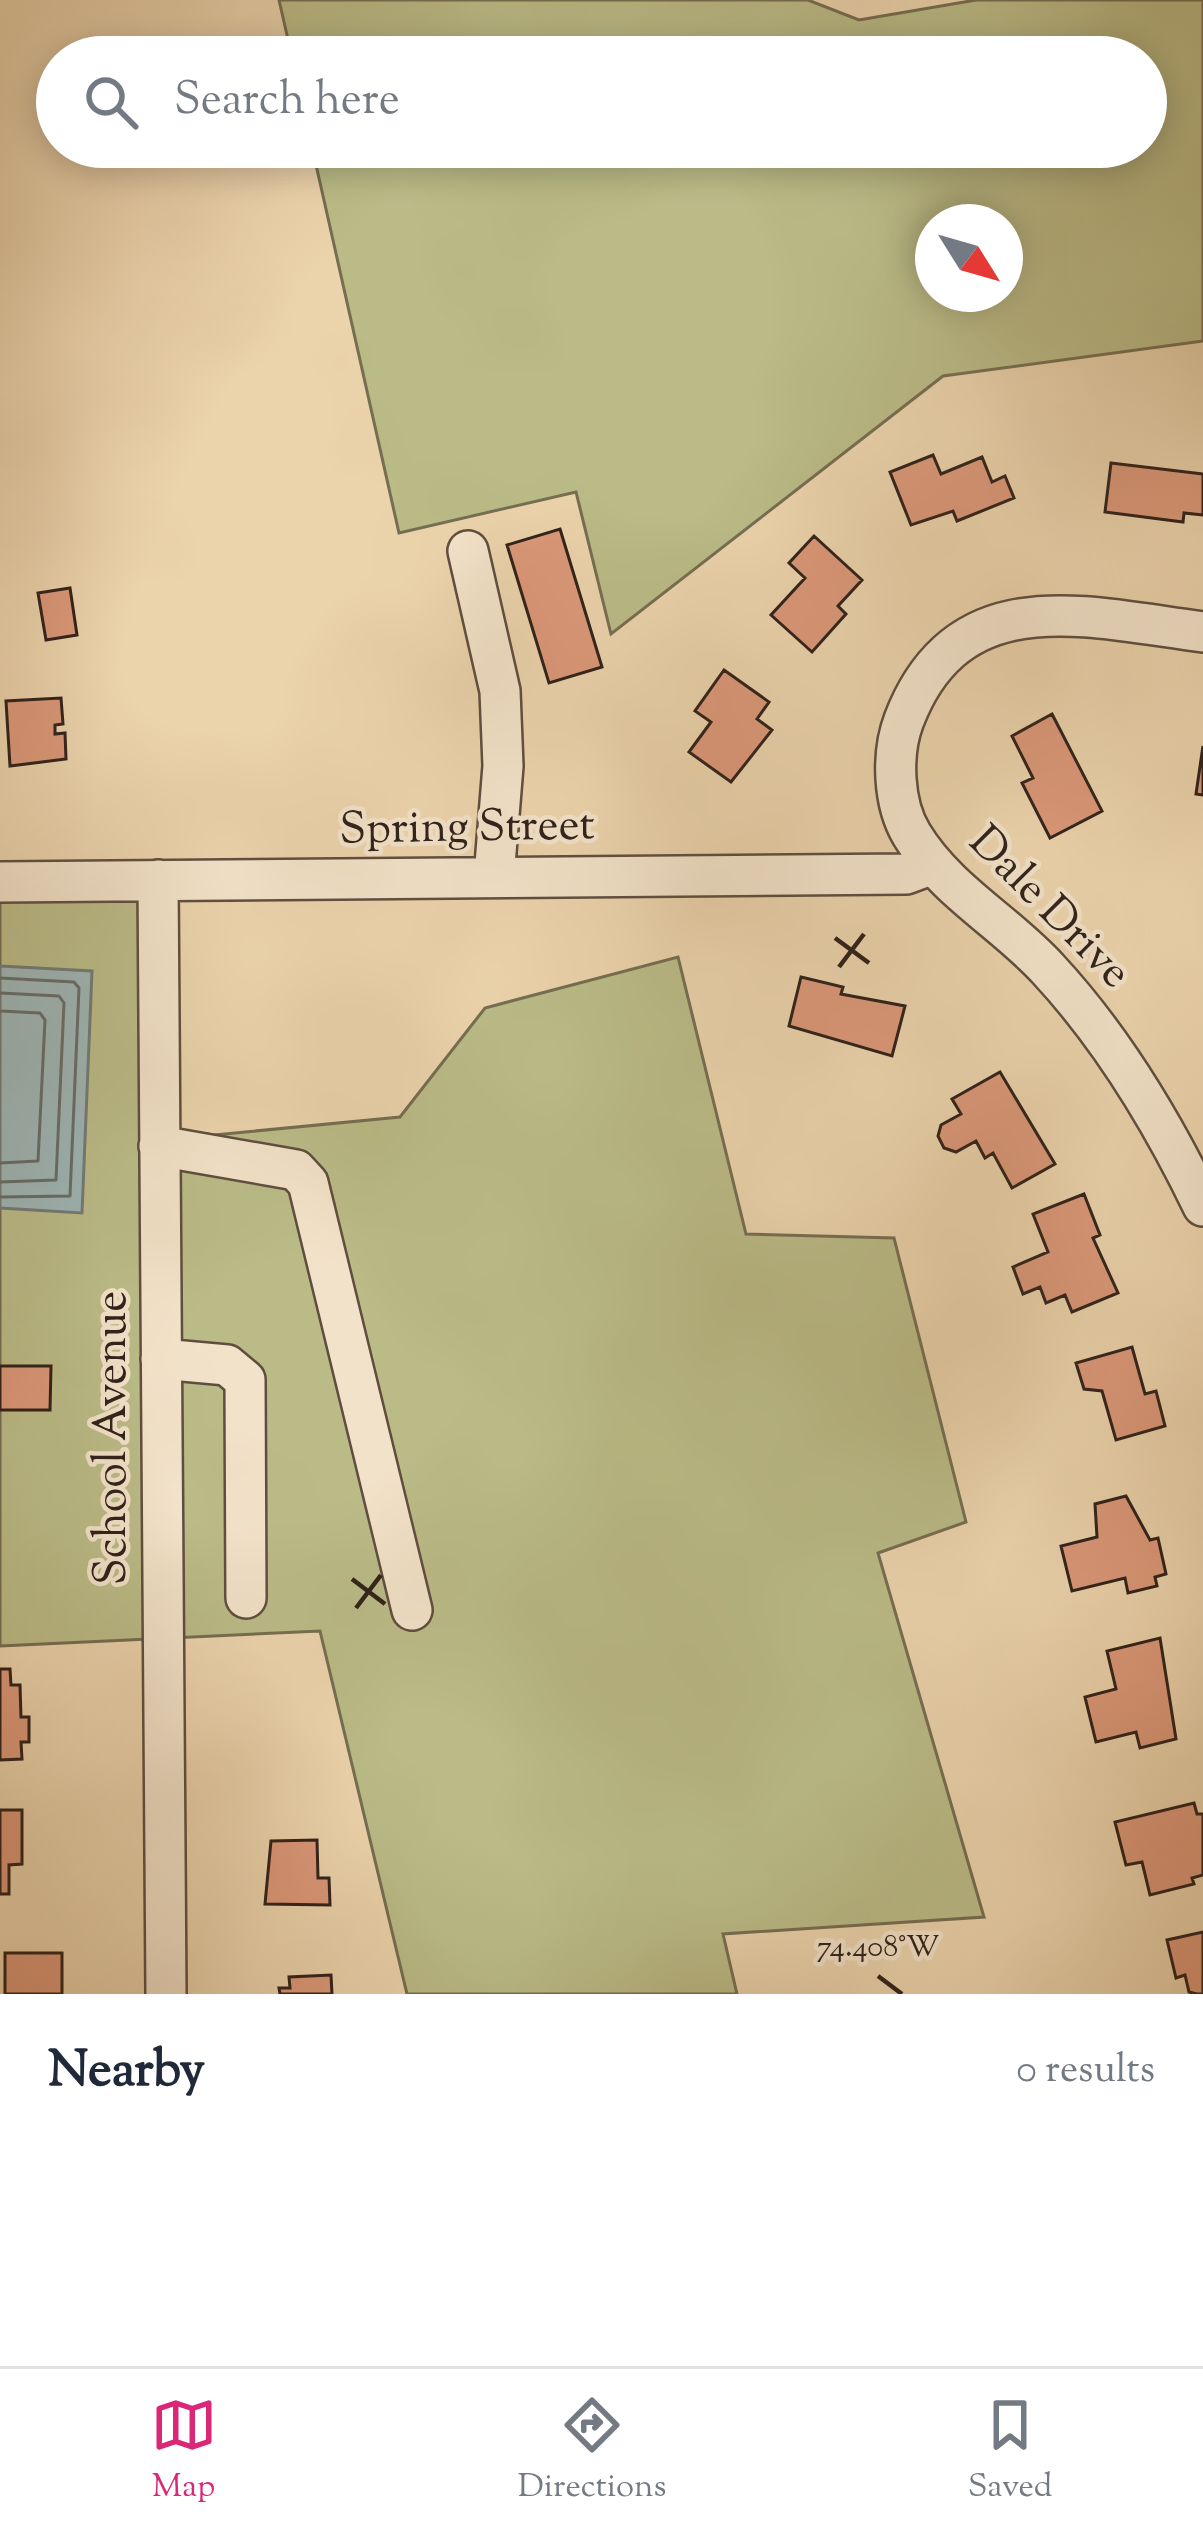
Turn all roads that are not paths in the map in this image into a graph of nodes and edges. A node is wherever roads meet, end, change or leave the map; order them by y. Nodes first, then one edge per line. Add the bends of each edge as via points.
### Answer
1 (468, 551) dead end
2 (1203, 632) edge
3 (933, 864) junction
4 (494, 877) junction
5 (158, 880) junction
6 (0, 882) edge
7 (160, 1146) junction
8 (1203, 1206) edge
9 (161, 1359) junction
10 (246, 1598) dead end
11 (412, 1610) dead end
12 (166, 1994) edge

1 - 4 street via 500,691
2 - 3 street, Dale Drive via 1027,614 991,624 951,650 920,686 897,747 902,815
3 - 4 street, Spring Street via 906,874
3 - 8 street, Dale Drive via 1022,942 1091,1020 1173,1144
4 - 5 street, Spring Street
5 - 6 street, Spring Street
5 - 7 street, School Avenue
7 - 9 street, School Avenue
7 - 11 street via 296,1170 308,1183
9 - 10 street via 227,1365 245,1380
9 - 12 street, School Avenue

